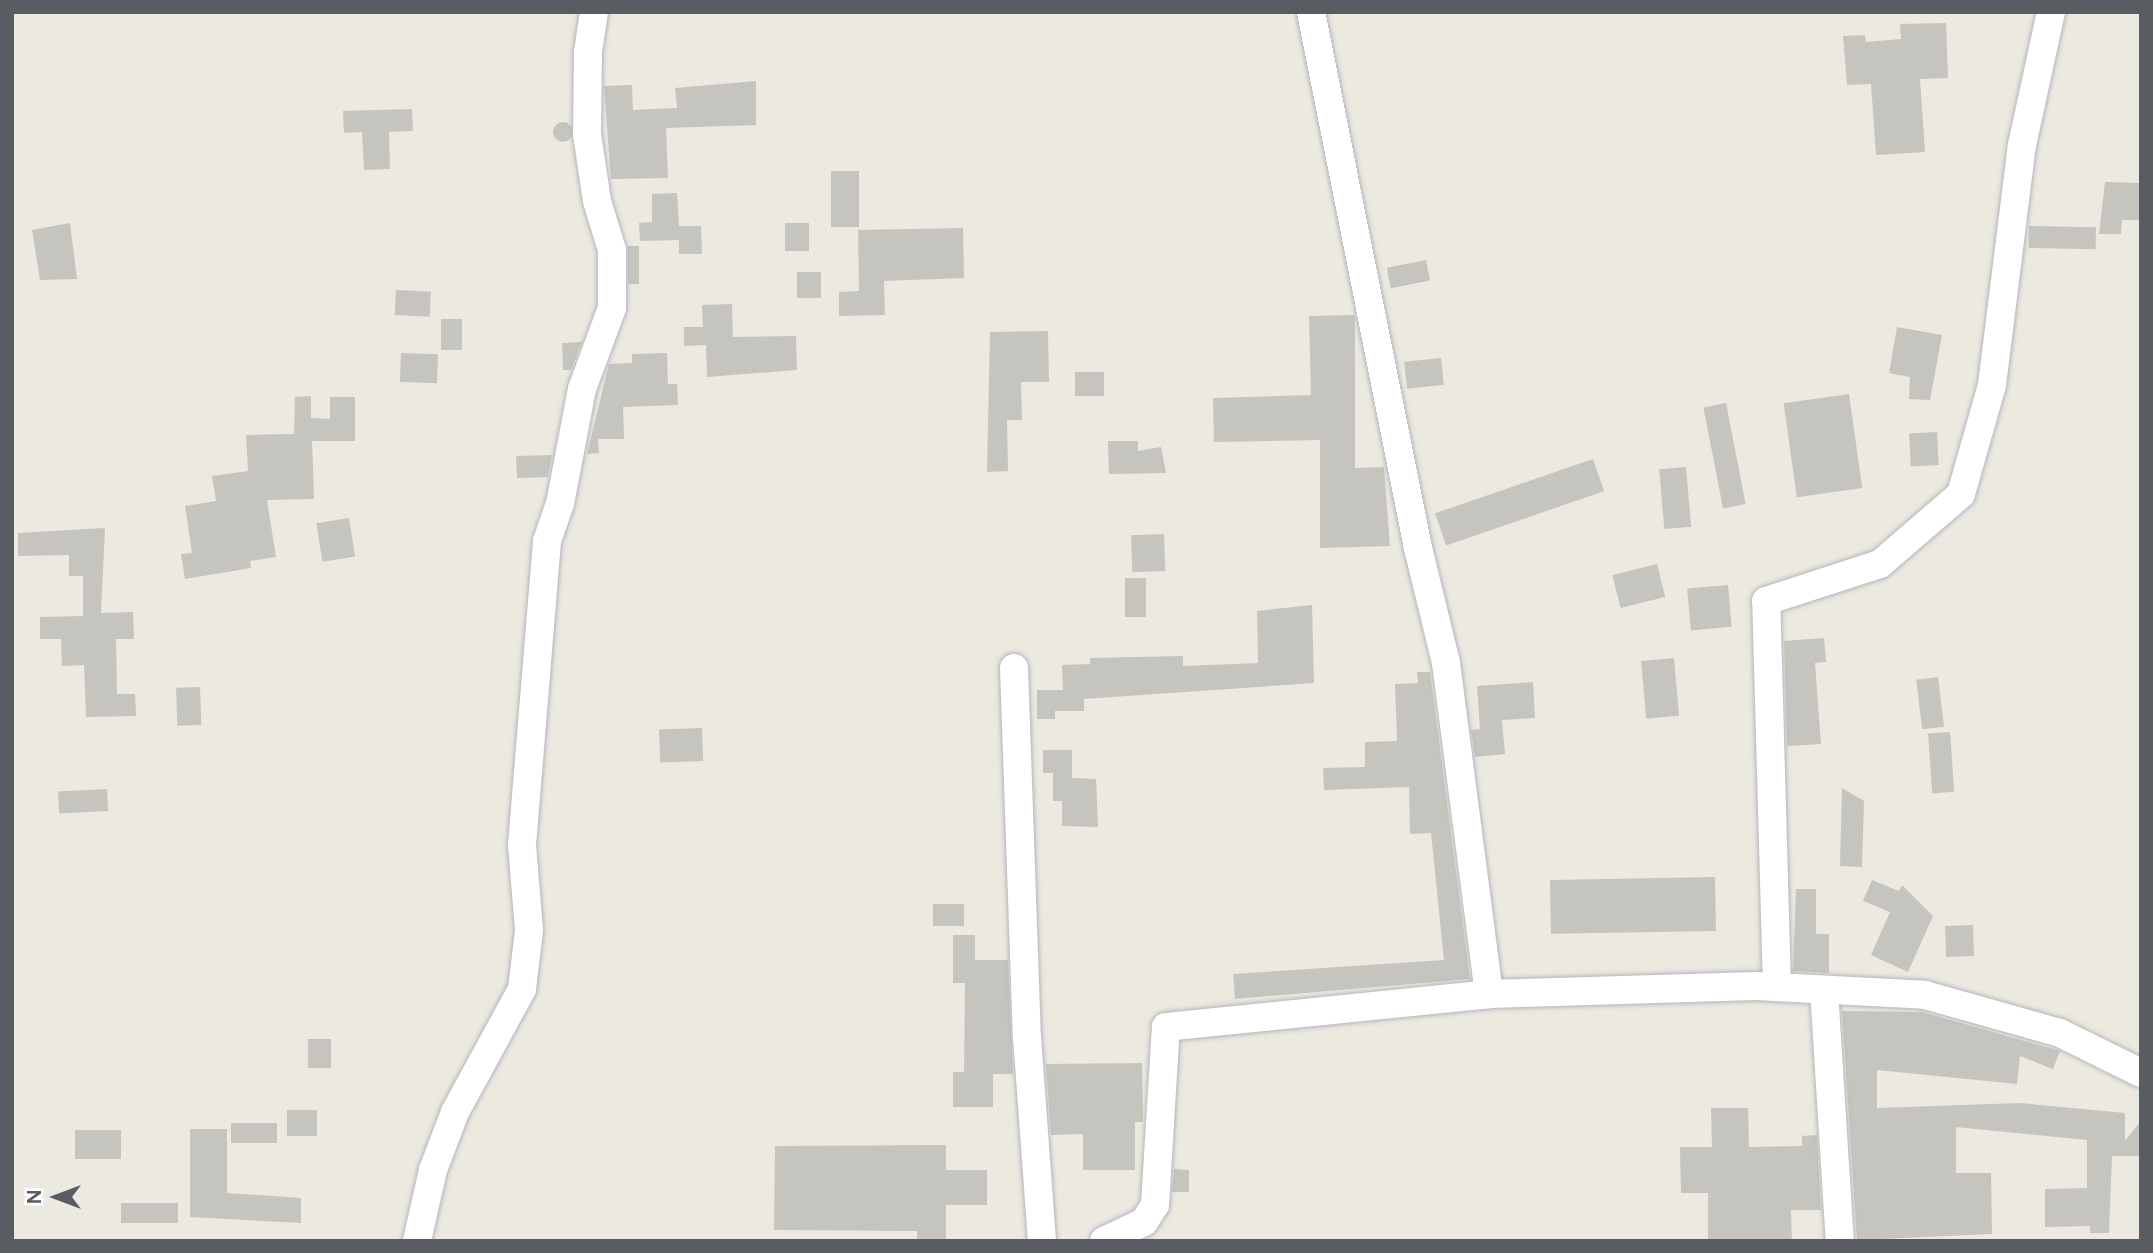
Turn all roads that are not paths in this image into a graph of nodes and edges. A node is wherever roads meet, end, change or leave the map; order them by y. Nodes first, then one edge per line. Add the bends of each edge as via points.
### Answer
1 (594, 12) edge
2 (1311, 12) edge
3 (2051, 12) edge
4 (1014, 668) dead end
5 (1777, 987) junction
6 (1824, 990) junction
7 (1489, 994) junction
8 (2141, 1073) edge
9 (417, 1241) edge
10 (1042, 1241) edge
11 (1104, 1241) edge
12 (1840, 1241) edge

1 - 9 street via 587,134 597,201 612,250 612,308 582,389 561,504 547,541 522,845 529,930 522,989 455,1112 433,1170
2 - 7 street via 1418,548 1446,663
3 - 5 street via 2022,145 1992,385 1961,494 1880,564 1766,601
4 - 10 street via 1027,1037
5 - 6 street
5 - 7 street
6 - 8 street via 1925,995 2060,1033
6 - 12 street
7 - 11 street via 1166,1027 1155,1205 1144,1222

